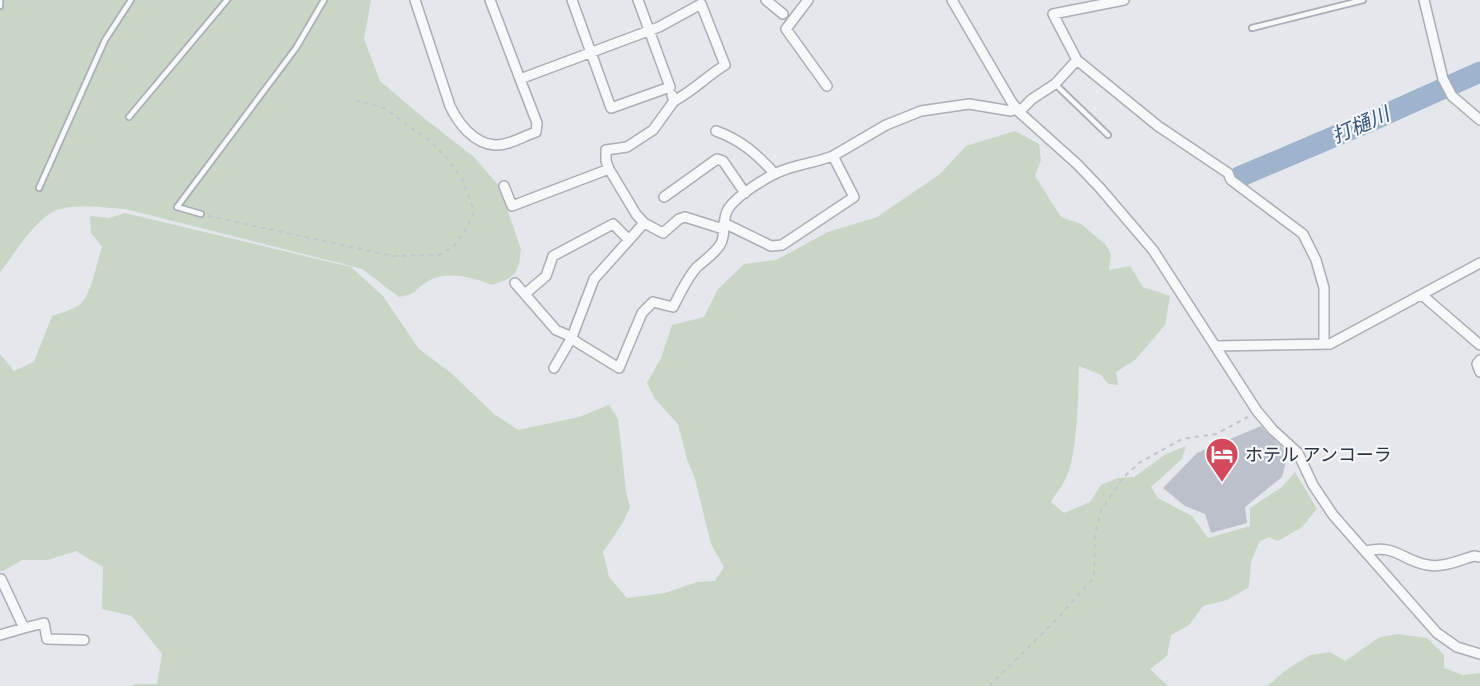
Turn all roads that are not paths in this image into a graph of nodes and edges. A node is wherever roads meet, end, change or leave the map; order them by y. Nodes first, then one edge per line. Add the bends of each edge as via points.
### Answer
1 (0, 0) edge
2 (132, 0) edge
3 (227, 0) edge
4 (324, 0) edge
5 (415, 0) edge
6 (490, 0) edge
7 (572, 0) edge
8 (638, 0) edge
9 (766, 0) edge
10 (808, 0) edge
11 (952, 0) edge
12 (1124, 0) edge
13 (1363, 0) edge
14 (1424, 0) edge
15 (702, 1) edge
16 (0, 6) edge
17 (783, 14) dead end
18 (1252, 28) dead end
19 (649, 30) junction
20 (592, 52) junction
21 (1077, 60) junction
22 (520, 79) junction
23 (1055, 84) junction
24 (826, 86) dead end
25 (670, 87) junction
26 (674, 101) junction
27 (1018, 110) junction
28 (129, 117) dead end
29 (1480, 120) edge
30 (716, 131) dead end
31 (1108, 135) dead end
32 (833, 156) junction
33 (609, 169) junction
34 (775, 174) junction
35 (504, 186) dead end
36 (39, 188) dead end
37 (745, 193) junction
38 (664, 197) dead end
39 (201, 214) road end
40 (644, 223) junction
41 (723, 226) junction
42 (629, 240) junction
43 (1480, 263) edge
44 (515, 283) dead end
45 (525, 294) junction
46 (1422, 295) junction
47 (572, 337) junction
48 (1324, 343) junction
49 (1480, 345) edge
50 (1216, 346) junction
51 (1480, 360) edge
52 (554, 368) dead end
53 (1480, 372) edge
54 (1366, 551) junction
55 (1480, 557) edge
56 (2, 579) dead end
57 (24, 628) junction
58 (0, 636) edge
59 (84, 640) dead end
60 (1480, 654) edge

1 - 16 lane
2 - 36 lane via 105,40
3 - 28 lane
4 - 39 lane via 296,48 177,207
5 - 22 street via 450,106 468,132 495,145 536,132 537,123
6 - 22 street
7 - 20 street
8 - 19 street
9 - 17 street
10 - 24 street via 786,29
11 - 27 street
12 - 21 street via 1053,14
13 - 18 lane
14 - 29 street via 1443,79 1452,96
15 - 19 street
15 - 26 street via 725,65
19 - 20 street
19 - 25 street
20 - 22 street
20 - 25 street via 612,108
21 - 23 street
21 - 48 street via 1303,234 1324,288
23 - 27 street
23 - 31 lane
25 - 26 street
26 - 33 street via 653,130 627,147 606,150
27 - 32 street via 969,104 921,111 886,125
27 - 50 street via 1077,164 1153,250
30 - 34 street via 734,138
32 - 34 street
32 - 41 street via 854,196 782,245 771,246
33 - 35 street via 512,206
33 - 40 street
34 - 37 street
37 - 38 street via 723,161 717,159
37 - 41 street via 729,208
40 - 41 street via 663,233 685,218
40 - 42 street
41 - 47 street via 721,243 696,268 674,307 653,302 647,306 619,368
42 - 45 street via 613,224 553,256 546,276
42 - 47 street via 594,279
43 - 46 street
44 - 45 street
45 - 47 street via 556,330
46 - 48 street via 1330,344
46 - 49 street
47 - 52 street
48 - 50 street
50 - 54 street via 1257,411 1298,453 1312,485 1333,515
51 - 53 street
54 - 55 street via 1387,549 1438,566
54 - 60 street via 1437,633 1457,647
56 - 57 street
57 - 58 street
57 - 59 street via 44,623 47,639

